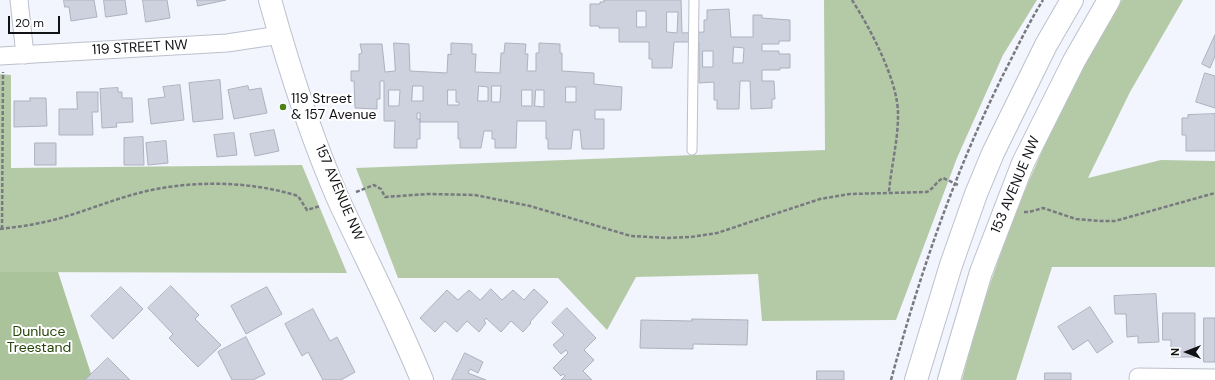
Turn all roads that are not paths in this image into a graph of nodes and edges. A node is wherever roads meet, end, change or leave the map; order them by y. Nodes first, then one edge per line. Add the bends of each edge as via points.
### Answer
1 (19, 0) edge
2 (270, 0) edge
3 (694, 0) edge
4 (1072, 0) edge
5 (1110, 0) edge
6 (280, 35) junction
7 (25, 55) junction
8 (1, 56) edge
9 (692, 150) dead end
10 (1138, 377) dead end
11 (1215, 378) edge
12 (422, 380) edge
13 (916, 380) edge
14 (949, 380) edge

1 - 7 street
2 - 6 main road, 157 AVENUE NW
3 - 9 lane
4 - 13 main road via 1046,45 993,153 976,194
5 - 14 main road, 153 AVENUE NW via 1074,60 1023,163 982,272
6 - 7 street, 119 STREET NW via 227,43
6 - 12 main road, 157 AVENUE NW via 311,128 339,200 403,334
7 - 8 street, 119 STREET NW
10 - 11 street

